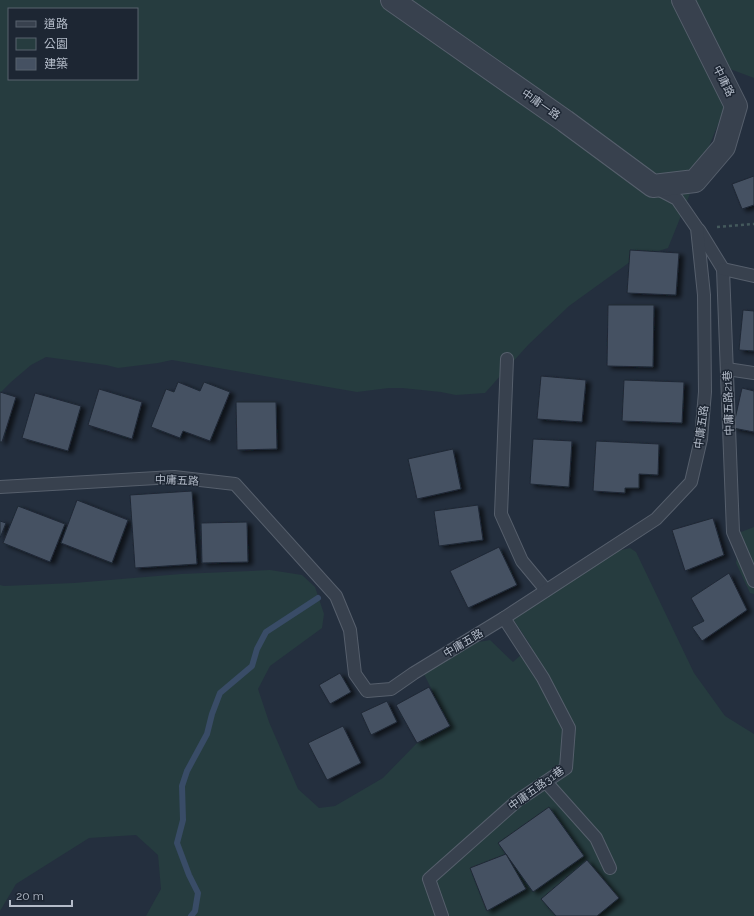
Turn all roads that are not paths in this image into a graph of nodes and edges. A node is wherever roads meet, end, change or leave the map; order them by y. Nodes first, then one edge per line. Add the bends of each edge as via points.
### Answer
1 (392, 0) edge
2 (683, 0) edge
3 (653, 186) junction
4 (697, 228) junction
5 (723, 269) junction
6 (754, 276) edge
7 (507, 359) dead end
8 (727, 369) junction
9 (754, 373) edge
10 (0, 487) edge
11 (754, 581) edge
12 (546, 590) junction
13 (504, 618) junction
14 (546, 782) junction
15 (610, 868) dead end
16 (442, 916) edge

1 - 3 street, 中庸一路
2 - 3 street, 中庸路 via 736,106 724,147 695,181
3 - 4 lane, 中庸五路 via 677,199
4 - 5 lane
4 - 12 lane, 中庸五路 via 704,295 705,392 701,439 690,482 656,519
5 - 6 lane
5 - 8 lane, 中庸五路21巷
7 - 12 lane via 500,514 522,561
8 - 9 lane
8 - 11 lane, 中庸五路21巷 via 733,532
10 - 13 lane, 中庸五路 via 174,478 235,484 336,596 350,630 355,674 367,691 391,689
12 - 13 lane, 中庸五路
13 - 14 lane, 中庸五路31巷 via 543,678 569,728 566,768
14 - 15 lane via 596,838
14 - 16 lane, 中庸五路31巷 via 516,800 429,879

